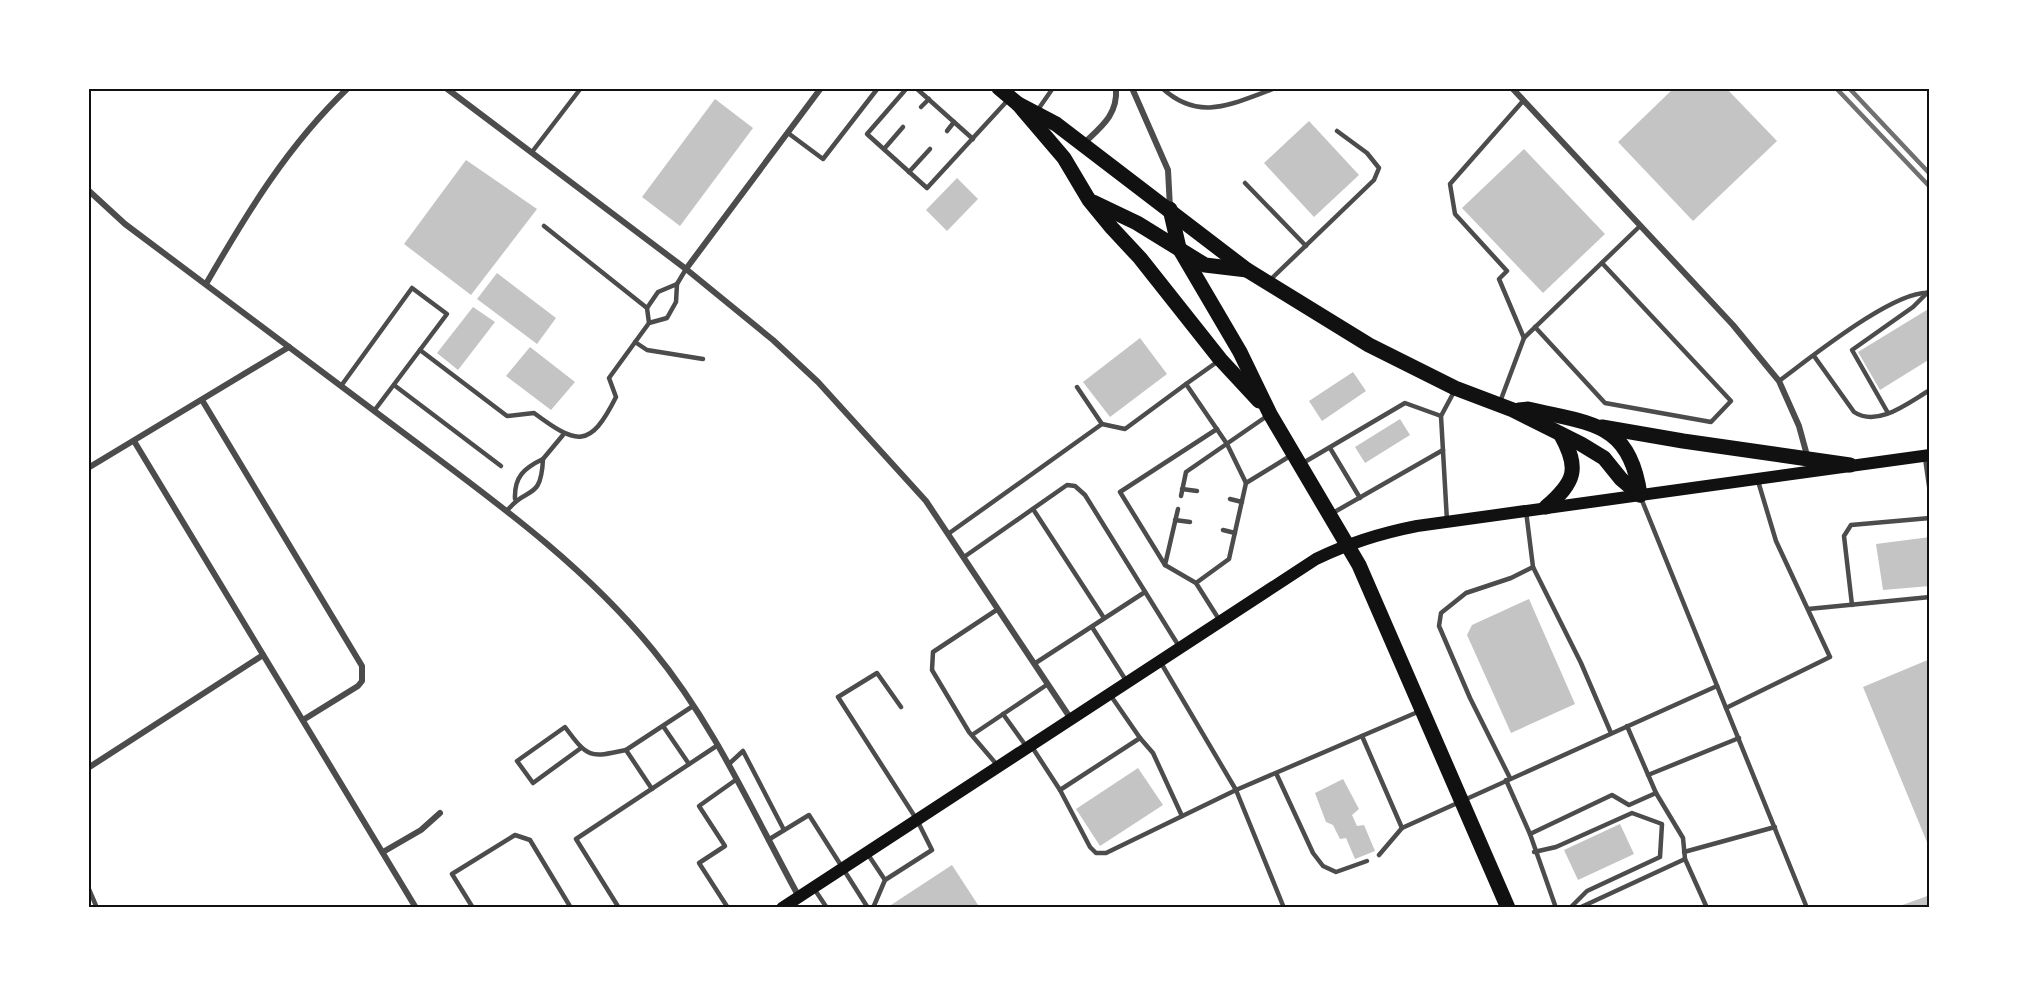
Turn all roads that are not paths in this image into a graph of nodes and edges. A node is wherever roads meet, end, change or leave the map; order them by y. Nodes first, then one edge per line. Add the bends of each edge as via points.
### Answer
1 (348, 88) edge
2 (446, 88) edge
3 (581, 88) edge
4 (821, 88) edge
5 (878, 88) edge
6 (908, 88) edge
7 (916, 88) edge
8 (1116, 88) edge
9 (1132, 88) edge
10 (1162, 88) edge
11 (1276, 88) edge
12 (1512, 88) edge
13 (1052, 89) edge
14 (1009, 97) edge
15 (928, 99) junction
16 (1523, 100) junction
17 (921, 107) dead end
18 (1035, 113) junction
19 (954, 122) junction
20 (903, 127) dead end
21 (946, 130) dead end
22 (1337, 131) dead end
23 (788, 133) junction
24 (973, 139) junction
25 (1083, 144) junction
26 (884, 149) junction
27 (930, 149) dead end
28 (532, 152) junction
29 (909, 172) junction
30 (1245, 183) dead end
31 (88, 190) edge
32 (1089, 200) junction
33 (1170, 209) junction
34 (544, 226) dead end
35 (1640, 226) junction
36 (1306, 246) junction
37 (1179, 248) junction
38 (1602, 263) junction
39 (686, 269) junction
40 (1247, 270) junction
41 (1267, 283) junction
42 (206, 284) junction
43 (677, 284) junction
44 (1928, 293) edge
45 (646, 308) junction
46 (649, 323) junction
47 (1535, 327) junction
48 (1524, 338) junction
49 (635, 342) junction
50 (289, 347) junction
51 (420, 350) junction
52 (1814, 356) junction
53 (703, 359) dead end
54 (1220, 359) junction
55 (1779, 381) junction
56 (1186, 384) junction
57 (394, 385) junction
58 (341, 386) junction
59 (1077, 387) dead end
60 (1455, 388) junction
61 (1929, 390) edge
62 (202, 400) junction
63 (1506, 407) junction
64 (374, 411) junction
65 (1888, 413) junction
66 (1270, 414) junction
67 (1441, 416) junction
68 (1102, 424) junction
69 (1602, 427) junction
70 (1217, 429) junction
71 (563, 435) junction
72 (1561, 435) junction
73 (134, 441) junction
74 (1227, 444) junction
75 (1330, 448) junction
76 (1443, 450) junction
77 (1927, 455) edge
78 (543, 459) junction
79 (1297, 459) junction
80 (1808, 460) junction
81 (1851, 465) junction
82 (501, 466) dead end
83 (88, 468) edge
84 (1757, 478) junction
85 (1246, 483) junction
86 (1182, 489) junction
87 (1197, 491) dead end
88 (1929, 493) edge
89 (1640, 495) junction
90 (1181, 496) dead end
91 (1360, 498) junction
92 (1230, 499) dead end
93 (515, 500) junction
94 (1242, 502) junction
95 (1546, 507) junction
96 (1033, 508) junction
97 (1178, 509) dead end
98 (1526, 510) junction
99 (507, 511) junction
100 (1331, 514) junction
101 (1929, 518) edge
102 (1175, 520) junction
103 (1447, 521) junction
104 (1190, 522) dead end
105 (1223, 530) dead end
106 (1235, 533) junction
107 (948, 534) junction
108 (1348, 544) junction
109 (964, 557) junction
110 (1165, 565) junction
111 (1533, 567) junction
112 (1196, 583) junction
113 (1145, 592) junction
114 (1929, 597) edge
115 (1852, 604) junction
116 (998, 609) junction
117 (1808, 609) junction
118 (1104, 618) junction
119 (1220, 621) junction
120 (1092, 627) junction
121 (1180, 648) junction
122 (263, 655) junction
123 (1160, 661) junction
124 (1034, 664) junction
125 (1127, 682) junction
126 (1048, 684) junction
127 (1717, 686) junction
128 (1110, 694) junction
129 (693, 706) junction
130 (901, 707) dead end
131 (1726, 708) junction
132 (1423, 710) junction
133 (1003, 714) junction
134 (1071, 719) junction
135 (303, 720) junction
136 (663, 726) junction
137 (1628, 726) junction
138 (1611, 733) junction
139 (972, 735) junction
140 (1362, 736) junction
141 (1140, 738) junction
142 (1738, 738) junction
143 (718, 745) junction
144 (1029, 746) junction
145 (581, 748) junction
146 (627, 750) junction
147 (689, 764) junction
148 (729, 764) junction
149 (998, 766) junction
150 (88, 768) edge
151 (1276, 773) junction
152 (1648, 775) junction
153 (737, 779) junction
154 (1508, 779) junction
155 (652, 789) junction
156 (1060, 790) junction
157 (1236, 790) junction
158 (1656, 793) junction
159 (1461, 800) junction
160 (440, 813) dead end
161 (1182, 816) junction
162 (917, 820) junction
163 (1775, 826) junction
164 (1402, 828) junction
165 (784, 830) junction
166 (1530, 834) junction
167 (768, 840) junction
168 (383, 852) junction
169 (867, 852) junction
170 (1534, 852) junction
171 (1684, 852) junction
172 (1379, 855) dead end
173 (1685, 859) junction
174 (1367, 861) dead end
175 (842, 868) junction
176 (885, 880) junction
177 (88, 887) edge
178 (813, 887) junction
179 (799, 897) junction
180 (413, 906) edge
181 (97, 908) edge
182 (473, 908) edge
183 (571, 908) edge
184 (619, 908) edge
185 (728, 908) edge
186 (782, 908) edge
187 (827, 908) edge
188 (868, 908) edge
189 (873, 908) edge
190 (1284, 908) edge
191 (1508, 908) edge
192 (1556, 908) edge
193 (1570, 908) edge
194 (1579, 908) edge
195 (1707, 908) edge
196 (1807, 908) edge

1 - 42 street via 271,177
2 - 28 street
3 - 28 lane
4 - 23 street
5 - 23 lane via 823,159
6 - 26 lane via 867,134
7 - 15 lane
8 - 25 street via 1111,117
9 - 33 street via 1168,170
10 - 11 lane via 1178,103 1213,109
12 - 16 street
13 - 18 lane
14 - 18 main road
14 - 24 lane
14 - 32 main road via 1064,158
15 - 17 lane
15 - 19 lane
16 - 35 street
16 - 48 lane via 1450,184 1455,214 1507,271 1499,279
18 - 25 main road
19 - 21 lane
19 - 24 lane
20 - 26 lane
22 - 36 lane via 1367,153 1379,168 1374,180
23 - 39 street
24 - 29 lane via 927,188
25 - 33 main road
26 - 29 lane
27 - 29 lane
28 - 39 street
30 - 36 lane
31 - 42 street via 125,224
32 - 37 main road
32 - 54 main road
33 - 37 main road
33 - 40 main road
34 - 45 lane
35 - 38 lane
35 - 55 street via 1733,325
36 - 41 lane
37 - 40 main road via 1205,265
37 - 66 main road via 1240,352
38 - 47 lane
38 - 47 lane via 1731,401 1711,422 1605,403
39 - 43 lane
39 - 107 street via 818,382 926,501
40 - 41 main road
41 - 60 main road via 1369,345
42 - 50 street
43 - 45 lane via 658,292
43 - 46 lane via 676,302 667,318
44 - 52 lane via 1905,296
44 - 65 lane via 1852,350
45 - 46 lane
46 - 49 lane
47 - 48 lane
48 - 63 lane
49 - 53 lane via 647,350
49 - 71 lane via 609,378 616,397 602,425 578,438
50 - 58 street
50 - 62 street
51 - 57 lane
51 - 58 lane via 447,314 412,288
51 - 71 lane via 507,416 534,413
52 - 55 lane
52 - 65 lane via 1854,412 1869,418
54 - 56 lane
54 - 66 main road
55 - 80 street via 1799,426
56 - 68 lane via 1125,429
56 - 70 lane
57 - 64 lane
57 - 82 lane
58 - 64 street
59 - 68 lane
60 - 63 main road
60 - 67 lane
61 - 65 lane
62 - 73 street
62 - 135 street via 362,666 358,686
63 - 69 main road
63 - 72 main road
64 - 99 street
66 - 74 lane
66 - 79 main road
67 - 75 lane via 1405,403
67 - 76 lane
68 - 107 lane
69 - 80 main road
69 - 89 main road via 1630,457
70 - 74 lane
70 - 110 lane via 1120,492
71 - 78 lane
72 - 89 main road via 1604,459
72 - 95 main road via 1572,454 1573,472 1567,487
73 - 83 street
73 - 122 street
74 - 85 lane
74 - 86 lane via 1186,472
75 - 79 lane
75 - 91 lane
76 - 91 lane
76 - 103 lane
77 - 81 main road
77 - 88 lane
78 - 93 lane via 525,468 515,486
78 - 93 lane via 542,480 528,496
79 - 85 lane
79 - 100 main road
80 - 81 main road
81 - 84 main road
84 - 89 main road
84 - 117 lane via 1776,541
85 - 94 lane
86 - 87 lane
86 - 90 lane
89 - 95 main road
89 - 127 lane
91 - 100 lane
92 - 94 lane
93 - 99 lane
94 - 106 lane
95 - 98 main road
96 - 109 lane
96 - 113 lane via 1067,485 1076,486
96 - 118 lane
97 - 102 lane
98 - 103 main road
98 - 111 lane
99 - 129 street via 619,610 656,653
100 - 108 main road
101 - 115 lane via 1851,525 1844,536
102 - 104 lane
102 - 110 lane
103 - 108 main road via 1370,535
105 - 106 lane
106 - 112 lane via 1229,559
107 - 109 street
108 - 119 main road via 1316,559
108 - 132 main road
109 - 116 street
110 - 112 lane
111 - 138 lane
111 - 154 lane via 1466,593 1441,613 1439,626
112 - 119 lane
113 - 118 lane
113 - 121 lane
114 - 115 lane
115 - 117 lane
116 - 124 street
116 - 139 lane via 933,652 932,670
117 - 131 lane via 1830,657
118 - 120 lane
119 - 121 main road
120 - 124 lane
120 - 125 lane
121 - 123 main road
122 - 135 street
122 - 150 street
123 - 125 main road
123 - 157 lane
124 - 126 street
125 - 128 main road
126 - 133 lane
126 - 134 street
127 - 131 lane
127 - 137 lane
128 - 134 main road
128 - 141 lane
129 - 136 lane
129 - 143 street
130 - 162 lane via 877,673 838,697
131 - 142 lane
132 - 140 lane
132 - 159 main road
133 - 139 lane
133 - 144 lane
134 - 144 main road
135 - 168 street
136 - 146 lane
136 - 147 lane
137 - 138 lane
137 - 152 lane
138 - 154 lane
139 - 149 lane
140 - 151 lane
140 - 164 lane
141 - 156 lane
141 - 161 lane via 1153,753
142 - 152 lane
142 - 163 lane
143 - 147 lane
143 - 148 street
144 - 149 main road
144 - 156 lane
145 - 145 lane via 533,783 517,761 565,727
145 - 146 lane via 597,756
146 - 155 lane
147 - 155 lane
148 - 153 street
148 - 165 lane via 743,751
149 - 162 main road
151 - 157 lane
151 - 174 lane via 1313,853 1323,866 1336,872
152 - 158 lane
153 - 167 street
153 - 185 lane via 699,806 725,846 699,863
154 - 159 lane
154 - 166 lane
155 - 184 lane via 576,839
156 - 161 lane via 1096,853 1106,853
157 - 161 lane
157 - 190 lane
158 - 166 lane via 1629,805 1612,795
158 - 171 lane via 1683,838
159 - 164 lane
159 - 191 main road
160 - 168 street via 422,830
162 - 169 main road
162 - 176 lane via 932,850
163 - 171 lane
163 - 196 lane
164 - 172 lane
165 - 167 lane
165 - 175 lane via 809,815
166 - 170 lane
167 - 179 street
168 - 180 street
169 - 175 main road
169 - 176 lane
170 - 192 lane
170 - 193 lane via 1556,847 1632,813 1662,824 1660,857 1587,891
171 - 173 lane
173 - 194 lane
173 - 195 lane
175 - 178 main road
175 - 188 lane
176 - 189 lane
177 - 181 lane
178 - 179 main road
178 - 187 lane
179 - 186 main road
182 - 183 lane via 452,874 514,835 530,840

